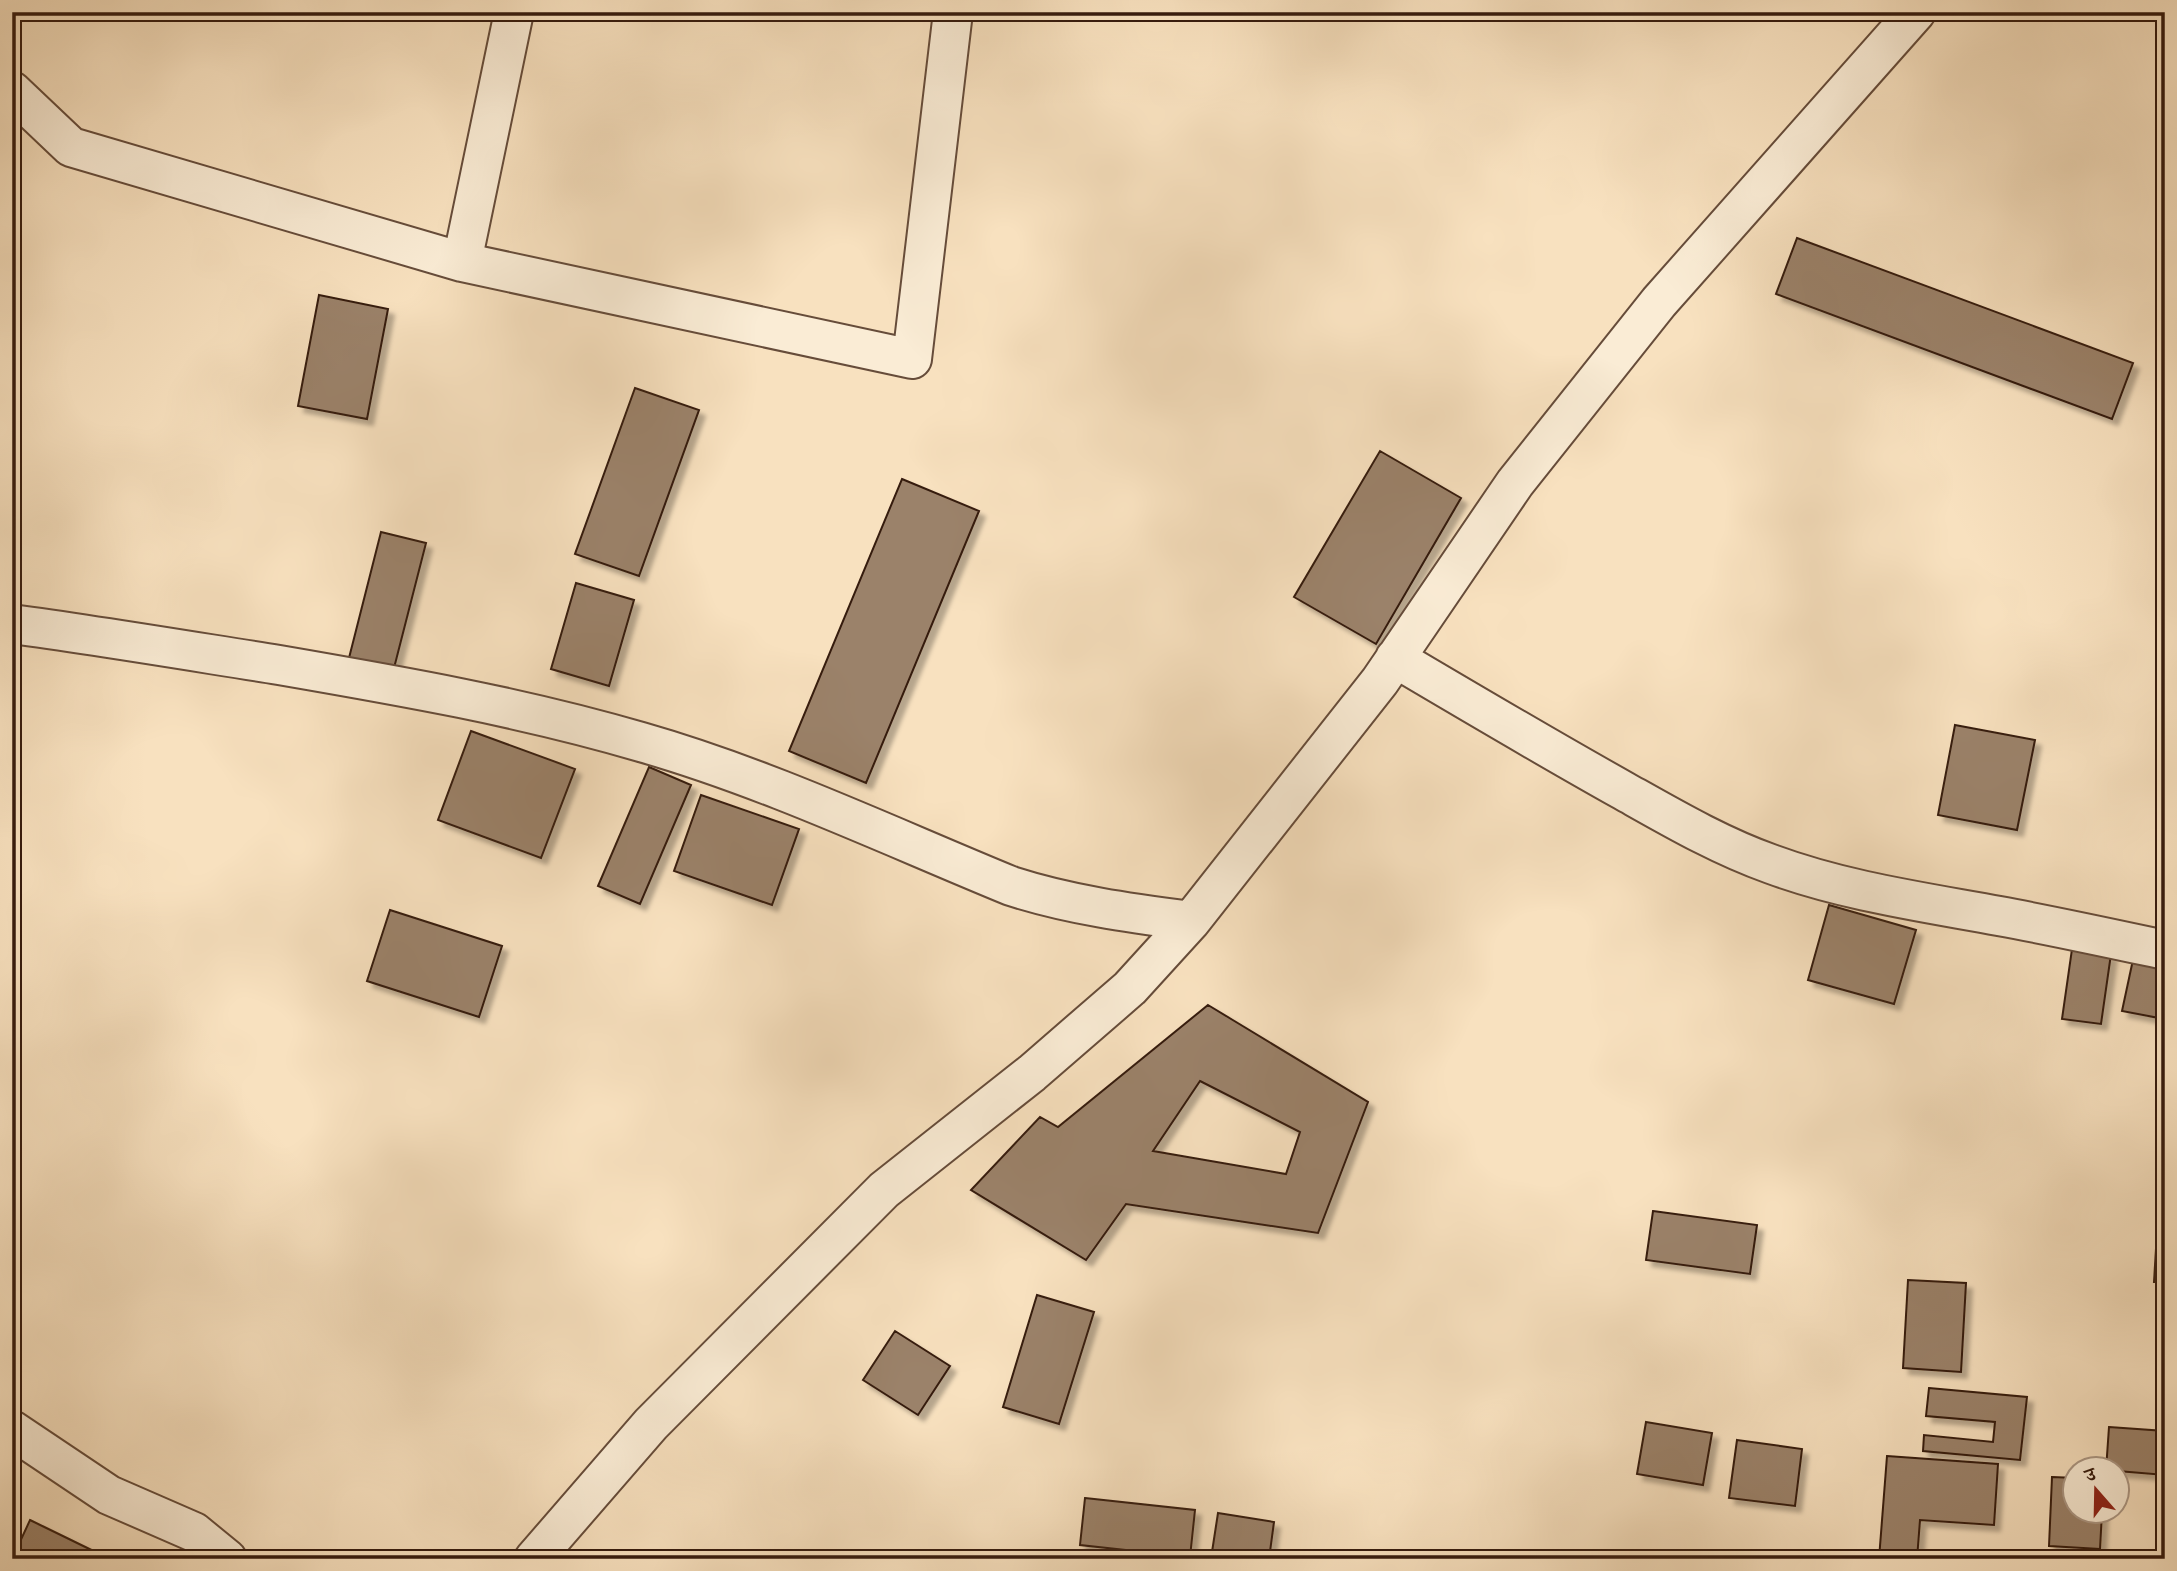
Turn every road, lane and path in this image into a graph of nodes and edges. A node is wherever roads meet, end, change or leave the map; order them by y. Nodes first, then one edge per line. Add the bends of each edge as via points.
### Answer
1 (514, 12) edge
2 (953, 12) edge
3 (1916, 12) edge
4 (12, 91) edge
5 (462, 261) junction
6 (12, 624) edge
7 (1395, 657) junction
8 (1191, 921) junction
9 (2165, 950) edge
10 (12, 1430) edge
11 (227, 1559) edge
12 (534, 1559) edge

1 - 5 street
2 - 5 street via 912,359
3 - 7 street via 1658,302 1515,483
4 - 5 street via 71,147
6 - 8 street via 452,695 556,718 768,786 1044,897
7 - 8 street
7 - 9 street via 1670,817 1770,864 1906,899
8 - 12 street via 1130,988 884,1190 651,1424
10 - 11 street via 109,1495 194,1532

